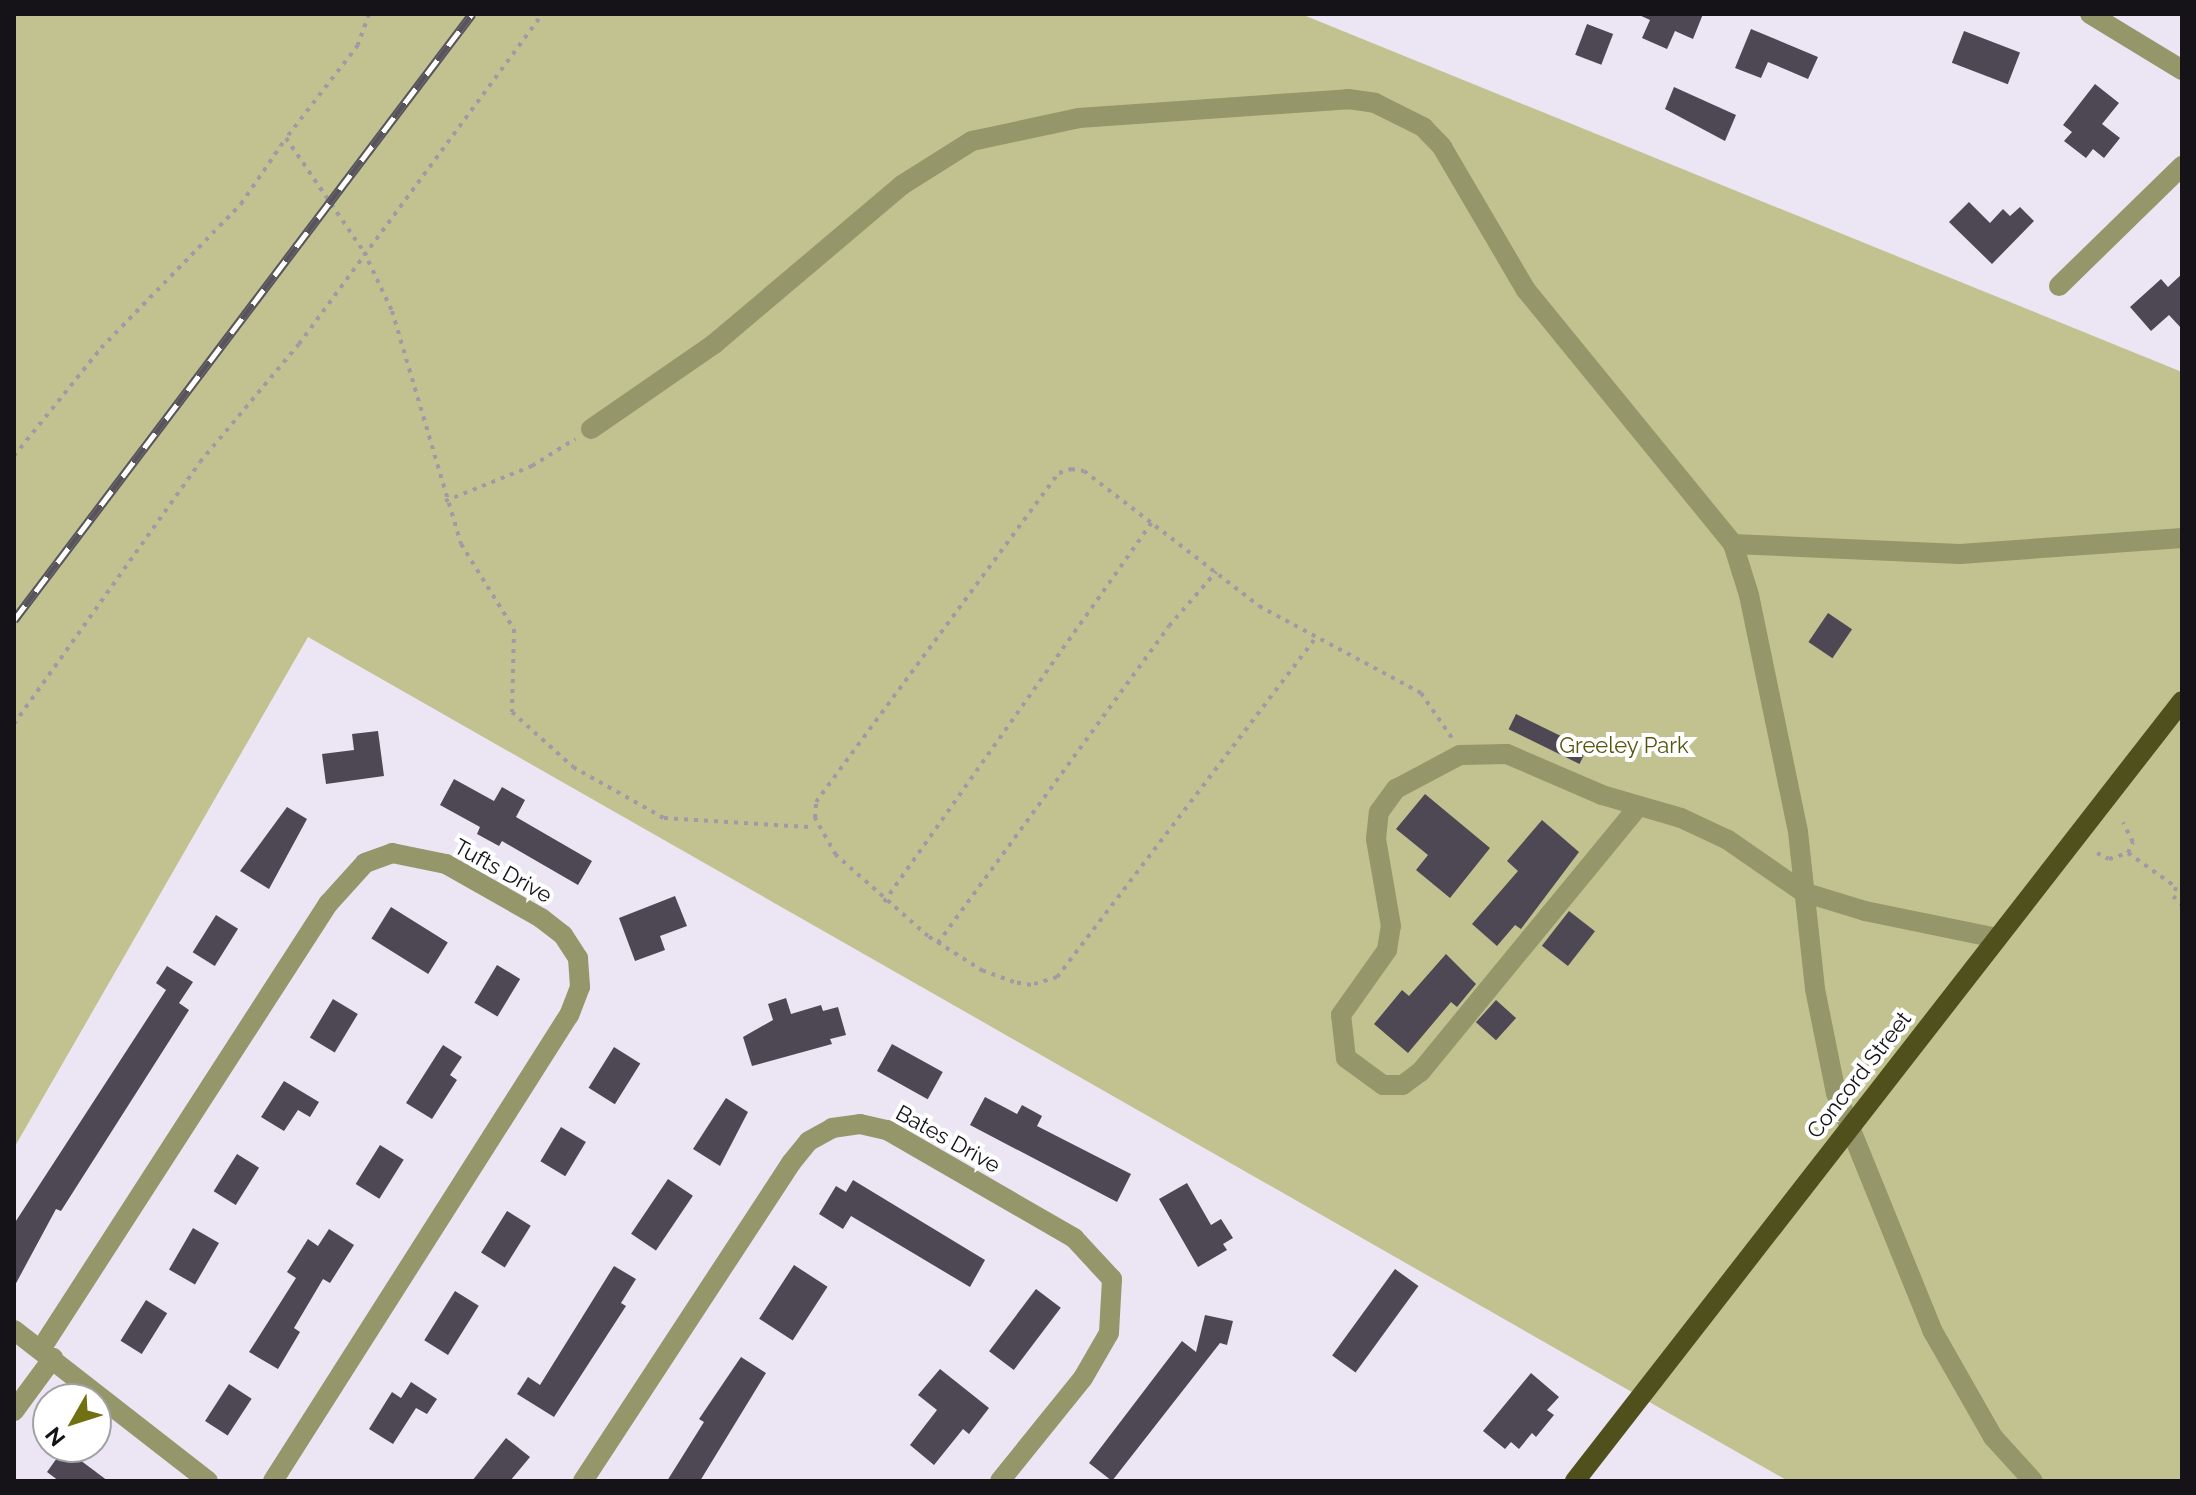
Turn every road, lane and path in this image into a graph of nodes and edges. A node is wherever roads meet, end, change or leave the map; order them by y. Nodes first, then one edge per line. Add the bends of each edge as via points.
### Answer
1 (369, 14) edge
2 (542, 14) edge
3 (2090, 14) edge
4 (2182, 70) edge
5 (286, 138) junction
6 (2182, 166) edge
7 (364, 252) junction
8 (2059, 286) dead end
9 (591, 429) joint
10 (14, 456) edge
11 (445, 501) junction
12 (1151, 523) junction
13 (2182, 538) edge
14 (1733, 544) junction
15 (1216, 572) junction
16 (1314, 640) junction
17 (2182, 701) edge
18 (14, 724) edge
19 (1460, 755) junction
20 (1638, 807) junction
21 (2123, 822) dead end
22 (809, 827) dead end
23 (2097, 853) dead end
24 (2128, 853) junction
25 (2182, 884) edge
26 (2176, 887) junction
27 (1803, 892) junction
28 (884, 902) junction
29 (2182, 905) edge
30 (1997, 938) junction
31 (938, 943) junction
32 (1848, 1128) junction
33 (14, 1330) edge
34 (47, 1354) junction
35 (14, 1411) edge
36 (208, 1481) edge
37 (273, 1481) edge
38 (583, 1481) edge
39 (1000, 1481) edge
40 (1575, 1481) edge
41 (2033, 1481) edge

1 - 5 path via 358,45
2 - 7 path
3 - 4 street
5 - 7 path
5 - 10 path via 241,204 101,348
6 - 8 street
7 - 11 path via 392,311
7 - 18 path via 299,344 200,462
9 - 11 path via 532,466
9 - 14 street via 714,344 902,185 972,141 1079,118 1348,99 1400,112 1442,147 1526,290
11 - 22 path via 461,544 514,629 512,712 573,767 664,818
12 - 15 path
12 - 28 path
12 - 28 path via 1084,471 1059,473 816,802 815,818 836,855
13 - 14 street via 1960,554
14 - 27 street via 1773,707
15 - 16 path
15 - 31 path via 1169,626
16 - 19 path via 1421,693 1442,718
16 - 31 path via 1057,977 1031,985 1014,982 983,971
17 - 30 main road, Concord Street
19 - 20 street via 1507,754
19 - 20 street via 1396,789 1379,812 1376,839 1391,926 1387,950 1341,1015 1341,1037 1346,1058 1383,1085 1403,1085 1420,1072
20 - 27 street via 1681,818 1728,840
21 - 24 path via 2133,842
23 - 24 path via 2109,859
24 - 26 path
25 - 26 path
26 - 29 path via 2173,896
27 - 30 street via 1865,911
27 - 32 street via 1825,1047
28 - 31 path
30 - 32 main road, Concord Street
32 - 40 main road, Concord Street
32 - 41 street via 1932,1330 1993,1437
33 - 34 street
34 - 35 street, Tufts Drive
34 - 36 street
34 - 37 street, Tufts Drive via 328,904 365,863 392,853 420,856 446,864 528,910 563,935 578,958 580,987 569,1015
38 - 39 street, Bates Drive via 791,1163 809,1141 832,1128 860,1124 887,1130 1074,1238 1112,1279 1109,1333 1083,1378

